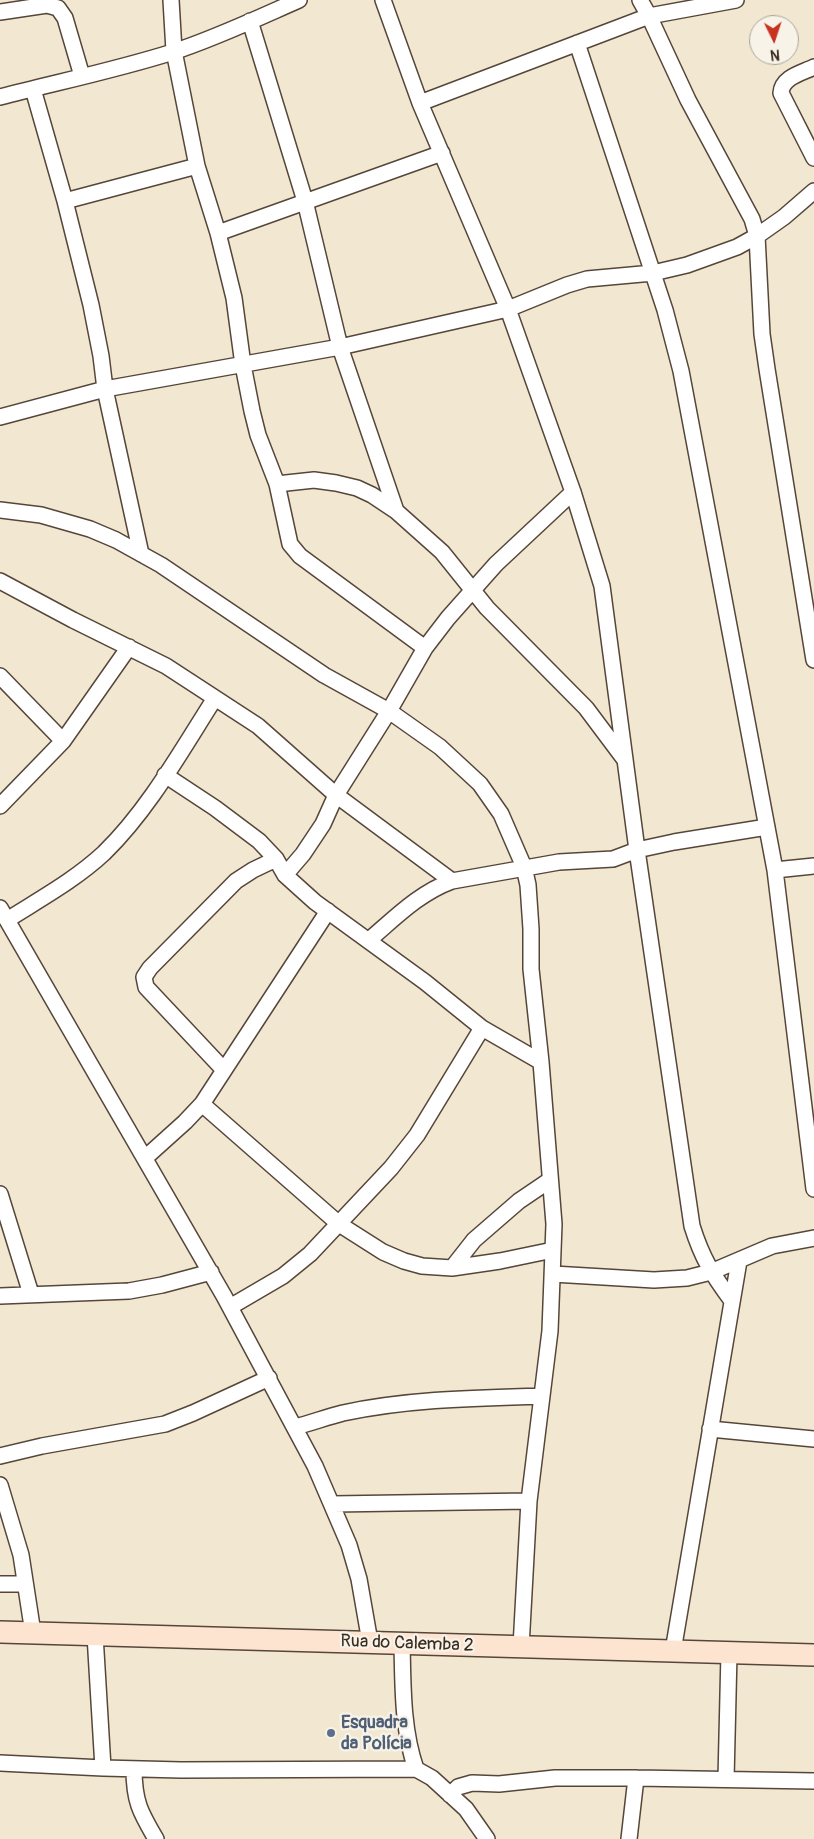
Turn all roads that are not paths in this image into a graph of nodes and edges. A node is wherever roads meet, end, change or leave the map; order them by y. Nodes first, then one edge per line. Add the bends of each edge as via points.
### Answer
1 (171, 0) edge
2 (300, 0) edge
3 (383, 0) edge
4 (640, 0) edge
5 (736, 0) edge
6 (0, 12) edge
7 (649, 16) junction
8 (250, 21) junction
9 (577, 43) junction
10 (174, 51) junction
11 (814, 67) edge
12 (82, 76) junction
13 (33, 89) junction
14 (0, 97) edge
15 (420, 103) junction
16 (442, 153) junction
17 (814, 158) edge
18 (197, 166) junction
19 (814, 191) edge
20 (65, 201) junction
21 (305, 201) junction
22 (218, 233) junction
23 (757, 236) junction
24 (653, 273) junction
25 (508, 309) junction
26 (340, 347) junction
27 (243, 365) junction
28 (105, 389) junction
29 (0, 417) edge
30 (277, 484) junction
31 (573, 492) junction
32 (0, 510) edge
33 (396, 511) junction
34 (141, 554) junction
35 (0, 581) edge
36 (472, 591) junction
37 (129, 647) junction
38 (425, 648) junction
39 (814, 660) edge
40 (0, 676) edge
41 (215, 698) junction
42 (389, 711) junction
43 (63, 741) junction
44 (626, 761) junction
45 (166, 776) junction
46 (336, 794) junction
47 (0, 806) edge
48 (767, 827) junction
49 (638, 850) junction
50 (276, 859) junction
51 (814, 866) edge
52 (524, 867) junction
53 (775, 870) junction
54 (285, 875) junction
55 (452, 881) junction
56 (328, 911) junction
57 (2, 913) edge
58 (369, 940) junction
59 (482, 1028) junction
60 (541, 1062) junction
61 (224, 1070) junction
62 (202, 1104) junction
63 (145, 1158) junction
64 (550, 1180) junction
65 (814, 1189) edge
66 (0, 1194) edge
67 (339, 1224) junction
68 (814, 1238) edge
69 (553, 1250) junction
70 (739, 1261) junction
71 (452, 1268) junction
72 (211, 1272) junction
73 (711, 1272) junction
74 (553, 1274) junction
75 (31, 1294) junction
76 (0, 1296) edge
77 (732, 1302) junction
78 (230, 1307) junction
79 (269, 1378) junction
80 (542, 1396) junction
81 (295, 1427) junction
82 (710, 1430) junction
83 (814, 1439) edge
84 (0, 1456) edge
85 (0, 1485) edge
86 (529, 1501) junction
87 (333, 1504) junction
88 (0, 1584) edge
89 (25, 1584) junction
90 (0, 1632) edge
91 (33, 1633) junction
92 (95, 1635) junction
93 (370, 1642) junction
94 (402, 1643) junction
95 (521, 1647) junction
96 (673, 1651) junction
97 (729, 1653) junction
98 (814, 1655) edge
99 (0, 1762) edge
100 (103, 1768) junction
101 (134, 1769) junction
102 (416, 1769) junction
103 (636, 1778) junction
104 (726, 1779) junction
105 (814, 1781) edge
106 (450, 1795) junction
107 (156, 1839) edge
108 (487, 1839) edge
109 (629, 1839) edge

1 - 10 street
2 - 8 street
3 - 15 street
4 - 7 street
5 - 7 street
6 - 12 street via 47,5 58,8 65,18
7 - 9 street
7 - 23 street via 688,100 752,219
8 - 10 street
8 - 21 street
9 - 15 street
9 - 24 street
10 - 12 street
10 - 18 street
11 - 17 street via 786,81 781,88
12 - 13 street
13 - 14 street
13 - 20 street
15 - 16 street
16 - 21 street
16 - 25 street
18 - 20 street
18 - 22 street
19 - 23 street
20 - 28 street via 92,305
21 - 22 street
21 - 26 street
22 - 27 street via 234,298
23 - 24 street via 711,257
23 - 39 street via 763,343
24 - 25 street via 586,280
24 - 48 street via 681,371
25 - 26 street
25 - 31 street
26 - 27 street
26 - 33 street
27 - 28 street
27 - 30 street via 258,435
28 - 29 street
28 - 34 street
30 - 33 street via 314,480 336,483 372,495
30 - 38 street via 293,549
31 - 36 street via 502,558
31 - 44 street via 602,586
32 - 34 street via 41,515 90,529
33 - 36 street via 442,552
34 - 42 street via 192,584 324,675
35 - 37 street
36 - 38 street
36 - 44 street via 586,708
37 - 41 street via 166,666
37 - 43 street
38 - 42 street
40 - 43 street
41 - 45 street
41 - 46 street via 258,726
42 - 46 street
42 - 52 street via 440,747 480,784 501,814
43 - 47 street
44 - 49 street
45 - 50 street via 252,836
45 - 57 street via 124,832 79,874
46 - 54 street via 323,824
46 - 55 street
48 - 49 street
48 - 53 street
49 - 52 street via 613,859
49 - 73 street via 692,1226
50 - 54 street
50 - 61 street via 236,881 144,977 146,987
51 - 53 street
52 - 55 street
52 - 60 street
53 - 65 street
54 - 56 street
55 - 58 street via 418,898
56 - 58 street
56 - 61 street
57 - 63 street
58 - 59 street
59 - 60 street
59 - 67 street via 417,1135
60 - 64 street
61 - 62 street
62 - 63 street
62 - 67 street
63 - 72 street
64 - 69 street
64 - 71 street via 518,1201 474,1240
66 - 75 street
67 - 71 street via 404,1261
67 - 78 street via 283,1276
68 - 70 street via 772,1246
69 - 71 street
69 - 74 street
70 - 73 street
70 - 77 street
72 - 75 street via 130,1290
72 - 78 street
73 - 74 street via 688,1278 654,1280
73 - 77 street
74 - 80 street
75 - 76 street
77 - 82 street
78 - 79 street
79 - 81 street
79 - 84 street via 165,1424
80 - 81 street via 385,1406
80 - 86 street
81 - 87 street
82 - 83 street
82 - 96 street
85 - 89 street via 22,1555
86 - 87 street
86 - 95 street
87 - 93 street via 359,1579
88 - 89 street
89 - 91 street
90 - 91 main road, Rua do Calemba 2
91 - 92 main road, Rua do Calemba 2
92 - 93 main road, Rua do Calemba 2
92 - 100 street
93 - 94 main road, Rua do Calemba 2
94 - 95 main road, Rua do Calemba 2
94 - 102 street via 404,1706
95 - 96 main road, Rua do Calemba 2
96 - 97 main road, Rua do Calemba 2
97 - 98 main road, Rua do Calemba 2
97 - 104 street
99 - 100 street
100 - 101 street
101 - 102 street
101 - 107 street via 134,1794
102 - 106 street via 432,1778
103 - 104 street
103 - 106 street via 472,1783 458,1787
103 - 109 street
104 - 105 street
106 - 108 street via 466,1808

